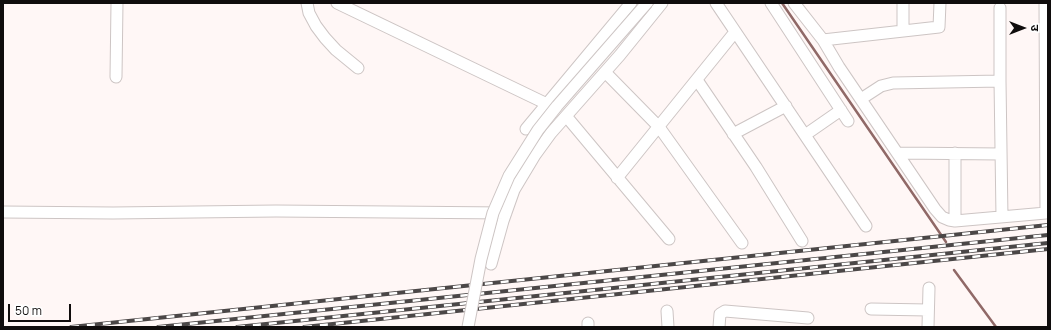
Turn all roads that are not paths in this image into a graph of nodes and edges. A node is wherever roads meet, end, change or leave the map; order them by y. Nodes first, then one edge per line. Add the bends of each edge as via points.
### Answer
1 (117, 3) edge
2 (307, 3) edge
3 (336, 3) edge
4 (631, 3) edge
5 (647, 3) edge
6 (662, 3) edge
7 (716, 3) edge
8 (771, 3) edge
9 (794, 3) edge
10 (903, 3) edge
11 (940, 3) edge
12 (1045, 3) edge
13 (1000, 8) dead end
14 (903, 31) junction
15 (735, 32) junction
16 (823, 40) junction
17 (358, 68) dead end
18 (605, 72) junction
19 (116, 77) dead end
20 (697, 80) junction
21 (1000, 81) junction
22 (861, 99) junction
23 (547, 104) junction
24 (786, 106) junction
25 (841, 110) junction
26 (566, 116) junction
27 (848, 121) dead end
28 (659, 127) junction
29 (526, 129) dead end
30 (733, 134) junction
31 (805, 135) junction
32 (898, 153) junction
33 (955, 153) junction
34 (1001, 154) junction
35 (617, 178) junction
36 (3, 212) edge
37 (1047, 212) edge
38 (506, 213) junction
39 (1002, 216) junction
40 (955, 221) junction
41 (866, 226) dead end
42 (669, 239) dead end
43 (802, 241) dead end
44 (742, 243) dead end
45 (491, 264) dead end
46 (929, 288) dead end
47 (871, 309) dead end
48 (928, 310) junction
49 (667, 311) dead end
50 (808, 318) dead end
51 (468, 327) edge
52 (668, 327) edge
53 (719, 327) edge
54 (928, 327) edge

1 - 19 street
2 - 17 street via 309,13 325,38
3 - 23 street
4 - 23 street
5 - 51 street, bridge via 557,106 538,130 509,176 493,213
6 - 18 street
7 - 15 street
8 - 25 street
9 - 16 street
10 - 14 street
11 - 14 street via 939,27
12 - 37 street
13 - 21 street
14 - 16 street
15 - 20 street
15 - 24 street
16 - 22 street
18 - 26 street
18 - 28 street
20 - 28 street
20 - 30 street
21 - 22 street via 893,83 881,86
21 - 34 street
22 - 32 street
23 - 29 street
24 - 30 street
24 - 31 street
25 - 27 street
25 - 31 street
26 - 35 street
26 - 38 street via 535,155 514,190
28 - 35 street
28 - 44 street
30 - 43 street
31 - 41 street
32 - 33 street
32 - 40 street via 935,209 942,217
33 - 34 street
33 - 40 street
34 - 39 street
35 - 42 street
36 - 38 street
37 - 39 street
38 - 45 street
39 - 40 street
46 - 48 street
47 - 48 street
48 - 54 street
49 - 52 street
50 - 53 street via 725,311 720,314

